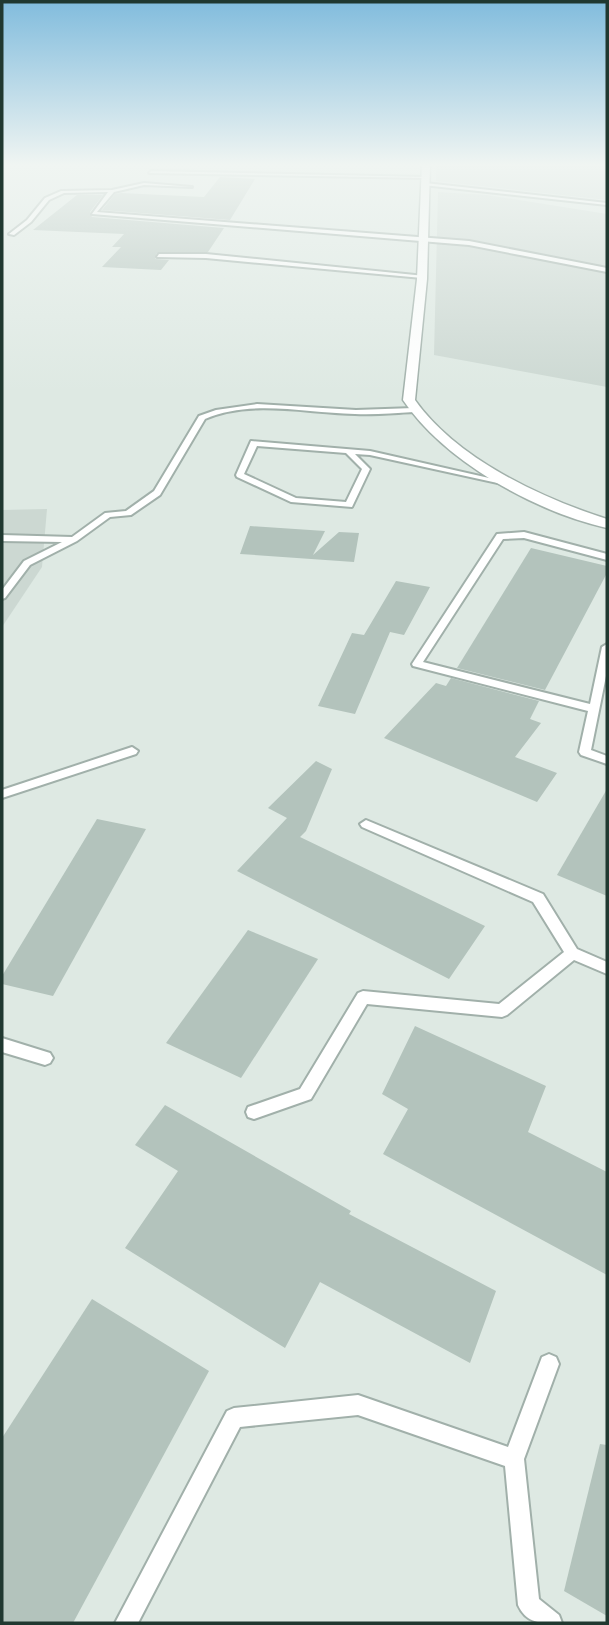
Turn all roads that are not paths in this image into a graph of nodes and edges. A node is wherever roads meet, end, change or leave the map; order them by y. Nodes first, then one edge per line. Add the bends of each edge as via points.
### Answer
1 (424, 239) edge
2 (434, 240) edge
3 (159, 256) dead end
4 (607, 270) edge
5 (422, 276) junction
6 (414, 410) junction
7 (349, 452) junction
8 (515, 485) junction
9 (607, 524) edge
10 (2, 538) edge
11 (74, 539) junction
12 (607, 557) edge
13 (2, 596) edge
14 (607, 647) edge
15 (594, 709) junction
16 (132, 751) dead end
17 (607, 760) edge
18 (2, 794) edge
19 (366, 824) dead end
20 (572, 953) junction
21 (607, 968) edge
22 (2, 1045) edge
23 (45, 1058) dead end
24 (254, 1112) dead end
25 (549, 1364) dead end
26 (514, 1459) junction
27 (126, 1623) edge
28 (551, 1623) edge

1 - 5 street
2 - 4 lane
3 - 5 lane via 206,256
5 - 6 street via 409,400
6 - 8 street via 451,443
6 - 11 lane via 257,406 216,412 202,418 157,494 128,513 107,514
7 - 7 lane via 254,443 240,475 294,500 349,505 366,469
7 - 8 lane
8 - 9 street via 544,503
10 - 11 lane
11 - 13 lane via 27,564
12 - 15 lane via 524,535 500,536 417,664
14 - 15 lane
15 - 17 lane via 585,752
16 - 18 lane
19 - 20 lane via 538,898
20 - 21 lane
20 - 24 lane via 502,1011 363,998 305,1094
22 - 23 lane
25 - 26 lane
26 - 27 lane via 358,1405 234,1418
26 - 28 lane via 529,1605

